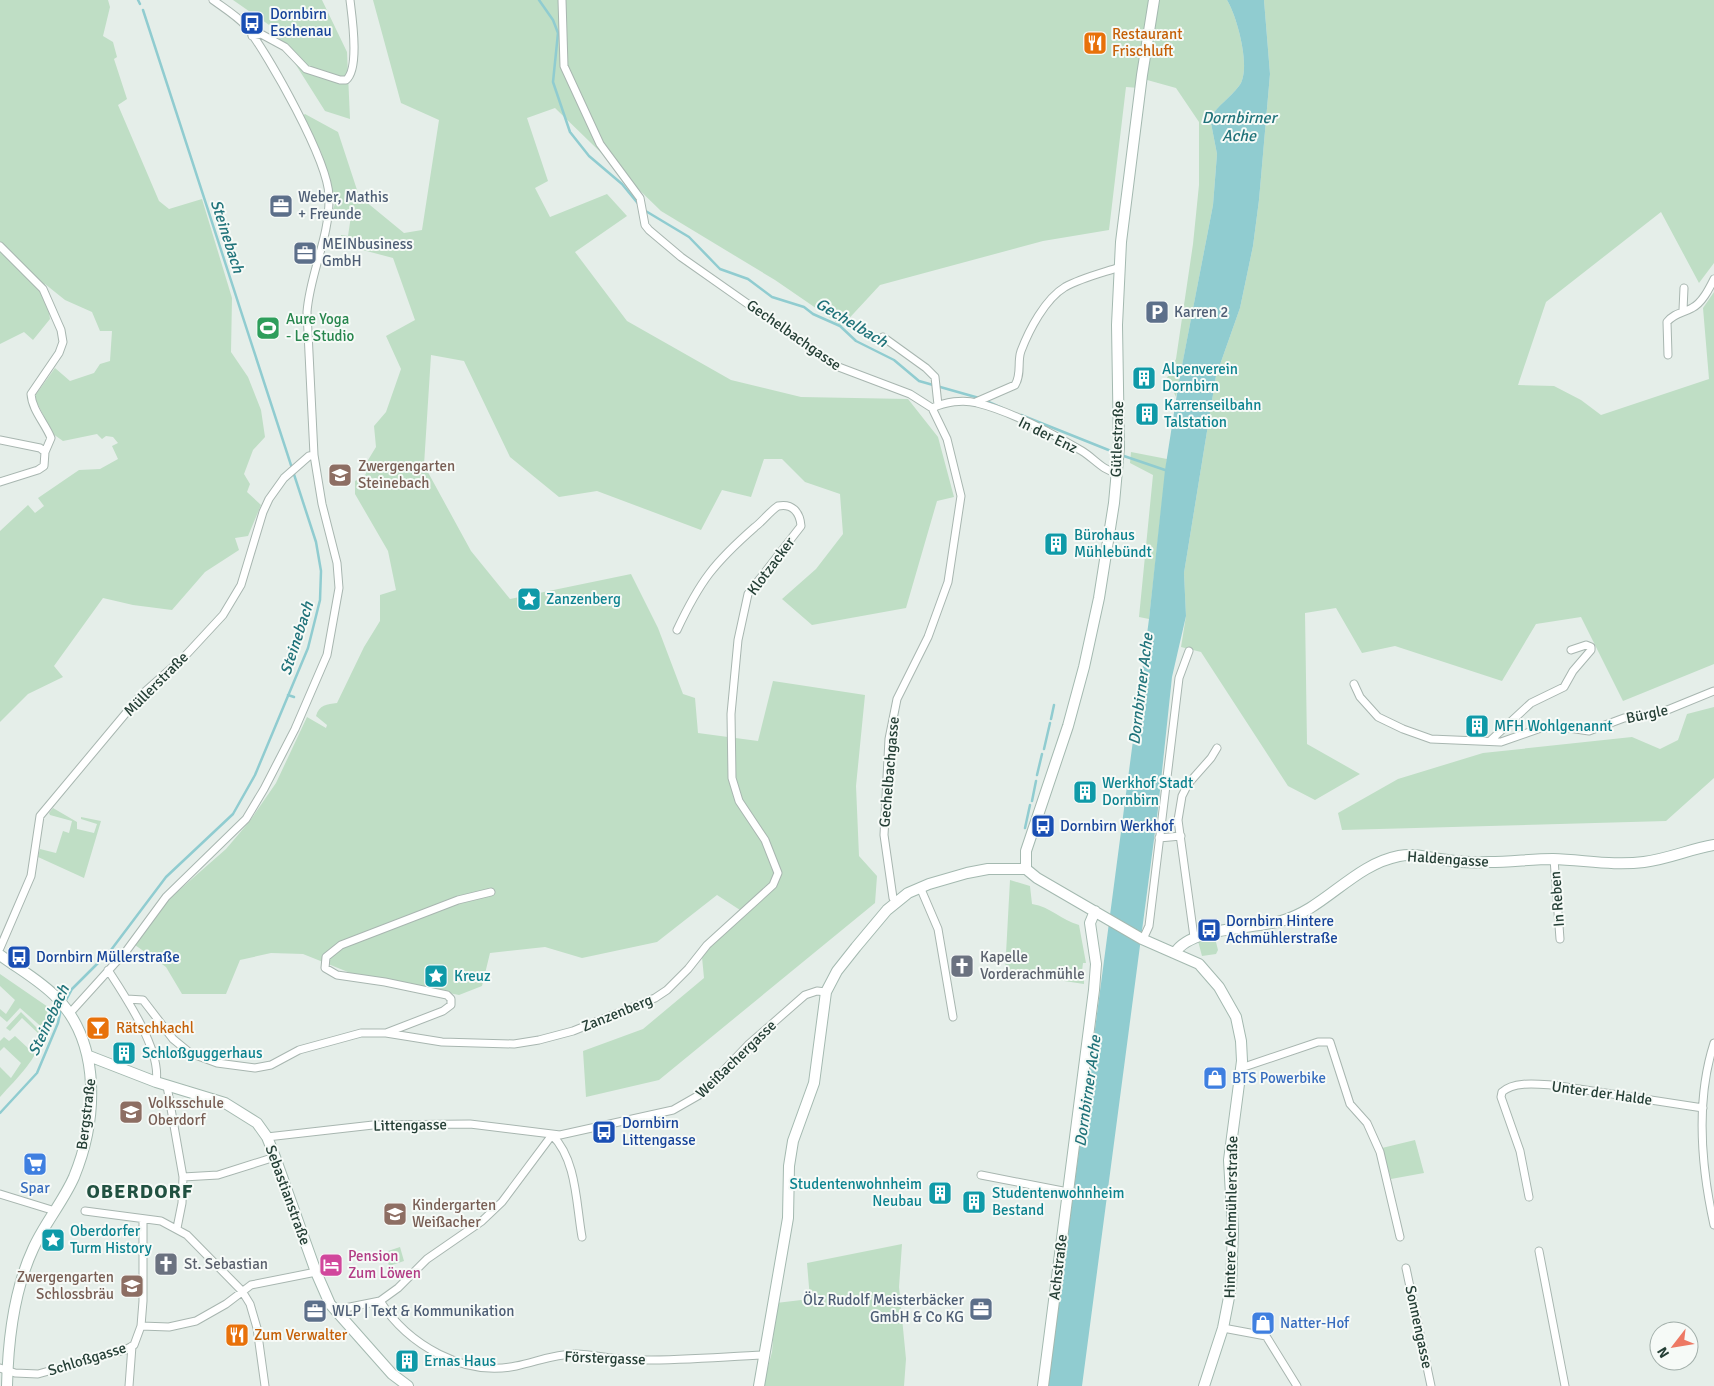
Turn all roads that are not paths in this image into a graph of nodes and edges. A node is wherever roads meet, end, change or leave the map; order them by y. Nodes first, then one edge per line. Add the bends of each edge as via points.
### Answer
1 (213, 0) edge
2 (350, 0) edge
3 (562, 0) edge
4 (1154, 0) edge
5 (252, 36) junction
6 (0, 246) edge
7 (1120, 267) junction
8 (1714, 279) edge
9 (1684, 288) dead end
10 (1683, 310) junction
11 (883, 337) dead end
12 (1668, 355) dead end
13 (977, 402) junction
14 (935, 406) junction
15 (0, 440) edge
16 (45, 452) junction
17 (314, 455) junction
18 (1117, 473) junction
19 (0, 482) edge
20 (677, 630) dead end
21 (1571, 650) dead end
22 (1189, 651) dead end
23 (1354, 684) dead end
24 (1714, 691) edge
25 (1491, 740) junction
26 (1217, 748) dead end
27 (1181, 836) junction
28 (1159, 838) junction
29 (1714, 846) edge
30 (772, 854) joint
31 (1554, 859) junction
32 (1026, 869) junction
33 (920, 887) junction
34 (491, 892) dead end
35 (896, 902) junction
36 (1095, 911) junction
37 (1194, 937) junction
38 (1560, 939) dead end
39 (1144, 940) junction
40 (0, 948) edge
41 (1175, 953) junction
42 (0, 955) edge
43 (108, 970) junction
44 (826, 992) junction
45 (127, 999) junction
46 (68, 1011) junction
47 (953, 1017) dead end
48 (386, 1033) junction
49 (1713, 1047) edge
50 (88, 1056) junction
51 (1241, 1068) junction
52 (156, 1082) junction
53 (167, 1086) junction
54 (1703, 1108) junction
55 (552, 1135) junction
56 (267, 1137) junction
57 (275, 1157) junction
58 (982, 1175) dead end
59 (183, 1177) junction
60 (1068, 1192) junction
61 (0, 1194) edge
62 (1529, 1197) dead end
63 (85, 1211) dead end
64 (55, 1212) junction
65 (143, 1219) junction
66 (1714, 1225) edge
67 (177, 1228) junction
68 (582, 1237) dead end
69 (1400, 1237) dead end
70 (1539, 1251) dead end
71 (1406, 1268) dead end
72 (316, 1272) junction
73 (242, 1291) junction
74 (380, 1302) junction
75 (334, 1310) junction
76 (141, 1326) junction
77 (1223, 1328) junction
78 (132, 1346) junction
79 (764, 1355) junction
80 (4, 1369) edge
81 (7, 1386) edge
82 (129, 1386) edge
83 (265, 1386) edge
84 (408, 1386) edge
85 (759, 1386) edge
86 (1043, 1386) edge
87 (1204, 1386) edge
88 (1297, 1386) edge
89 (1431, 1386) edge
90 (1565, 1386) edge

1 - 5 street via 244,25
2 - 5 street via 354,53 352,71 346,80 306,69 275,40 261,34
3 - 14 street, Gechelbachgasse via 564,66 600,144 640,198 645,225 664,244 829,362
4 - 7 street, Gütlestraße via 1127,187
5 - 17 street via 307,132 329,195 326,230 308,296 307,312
6 - 16 street via 43,289 61,330 63,342 59,353 31,394 31,402 51,438
7 - 13 street, In der Enz via 1063,288 1052,298 1020,352 1018,380 1009,388
7 - 18 street, Gütlestraße
8 - 10 street via 1696,306
9 - 10 street
10 - 12 street via 1667,322
11 - 14 street via 935,377
13 - 14 street, In der Enz via 947,402
13 - 18 street, In der Enz via 1044,430
14 - 35 street, Gechelbachgasse via 960,481 961,502 946,589 928,638 897,699 889,739 884,835
15 - 16 street via 40,448
16 - 19 street via 44,466 38,470
17 - 40 street, Müllerstraße via 287,475 262,512 241,585 231,603 185,656 141,695 40,816 31,876
17 - 43 street via 337,564 336,612 327,655 295,729 246,819 166,897
18 - 32 street, Gütlestraße via 1104,570 1084,668 1026,851
20 - 30 street, Klotzacker via 705,576 726,552 778,506 796,510 801,526 748,594 743,608 731,714 732,778 740,801
21 - 25 street via 1586,645 1591,647 1564,687 1531,704
22 - 28 street via 1179,678
23 - 25 street, Bürgle via 1360,697 1378,717 1403,729 1431,739
24 - 25 street, Bürgle via 1660,714 1624,718 1589,731 1541,728 1501,742
26 - 27 street via 1182,796 1178,820
27 - 28 street
27 - 37 street
28 - 39 street via 1149,926
29 - 31 street, Haldengasse via 1623,864
30 - 48 street, Zanzenberg via 778,873 773,885 707,945 667,990 655,998 573,1030 514,1044 442,1042
31 - 37 street, Haldengasse via 1457,862 1421,855 1396,857 1366,868 1289,919
31 - 38 street, In Reben
32 - 33 street via 988,869
32 - 36 street, Hintere Achmühlerstraße
33 - 35 street
33 - 47 street via 938,929
34 - 48 street, Zanzenberg via 458,900 341,945 326,957 325,968 337,975 385,982 451,999 451,1005 443,1012
35 - 44 street via 837,971
36 - 39 street, Hintere Achmühlerstraße
36 - 60 street, Achstraße via 1090,923 1096,964 1094,990
37 - 41 street
39 - 41 street, Hintere Achmühlerstraße
41 - 51 street, Hintere Achmühlerstraße via 1204,969 1228,1001 1239,1028
42 - 46 street, Bergstraße via 59,1000
43 - 45 street
43 - 46 street
44 - 55 street, Weißachergasse via 805,995 748,1045 701,1094 682,1106
44 - 79 street via 814,1083 793,1141 788,1218
45 - 48 street, Zanzenberg via 143,1000 173,1039 190,1053 234,1066 263,1068 299,1050 351,1036
45 - 52 street via 151,1047
46 - 50 street, Bergstraße via 81,1033
49 - 54 street
50 - 52 street, Sebastianstraße
50 - 64 street, Bergstraße via 91,1090 83,1151
51 - 69 street via 1318,1042 1330,1042 1350,1104 1367,1123 1380,1152
51 - 77 street, Hintere Achmühlerstraße via 1229,1160 1233,1259 1229,1305
52 - 53 street, Sebastianstraße
53 - 56 street, Sebastianstraße via 225,1103 257,1123
53 - 59 street
54 - 62 street, Unter der Halde via 1553,1085 1516,1086 1502,1092 1520,1151
54 - 66 street via 1704,1175
55 - 56 street, Littengasse via 470,1124 373,1125
55 - 68 street via 569,1166
55 - 74 street via 500,1204 482,1221 427,1259
56 - 57 street, Sebastianstraße
57 - 59 street via 218,1175
57 - 72 street, Sebastianstraße
58 - 60 street
59 - 67 street
60 - 86 street, Achstraße
61 - 64 street
63 - 65 street
64 - 80 street, Bergstraße via 33,1249 22,1278
65 - 67 street
65 - 76 street via 144,1301
67 - 73 street
70 - 90 street
71 - 89 street, Sonnengasse
72 - 73 street, Schloßgasse via 258,1283
72 - 75 street, Sebastianstraße
73 - 76 street, Schloßgasse via 196,1321 169,1327
73 - 83 street via 250,1304 257,1328
74 - 75 street
74 - 79 street, Förstergasse via 422,1344 447,1358 484,1368 516,1366 569,1354 632,1360
75 - 84 street, Sebastianstraße via 392,1374
76 - 78 street, Schloßgasse
77 - 87 street, Hintere Achmühlerstraße
77 - 88 street via 1266,1336
78 - 80 street, Schloßgasse via 38,1374
78 - 82 street
79 - 85 street
80 - 81 street, Bergstraße

